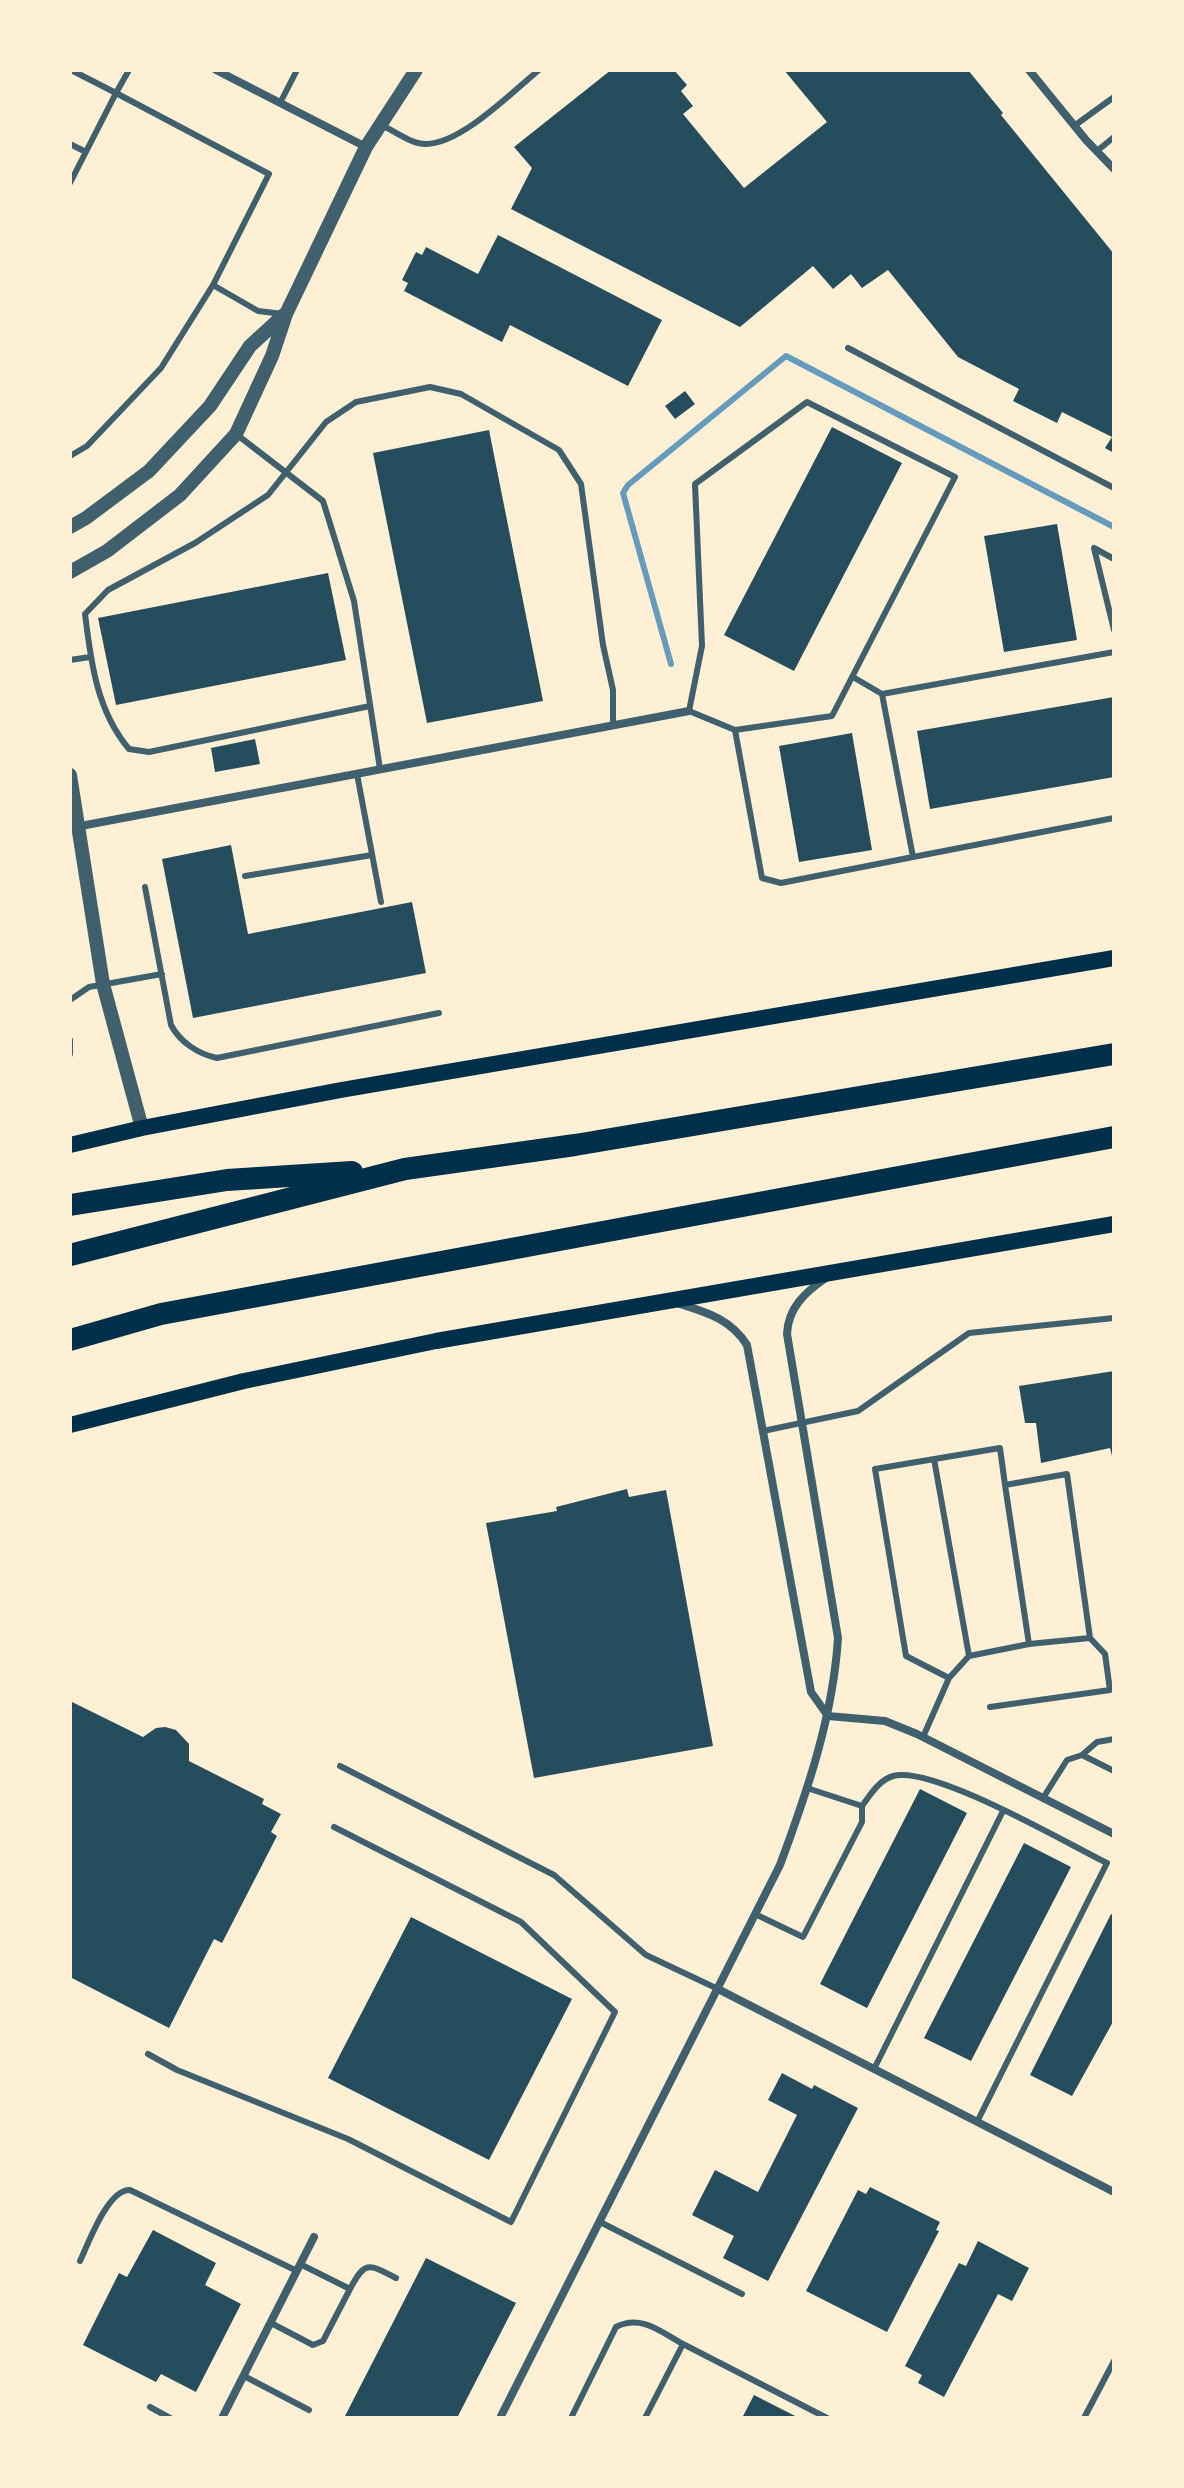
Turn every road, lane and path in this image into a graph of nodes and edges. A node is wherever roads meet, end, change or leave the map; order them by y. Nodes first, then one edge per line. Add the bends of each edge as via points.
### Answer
1 (71, 70) edge
2 (129, 70) edge
3 (216, 70) edge
4 (297, 70) edge
5 (416, 70) edge
6 (539, 70) edge
7 (1029, 70) edge
8 (116, 93) junction
9 (1114, 97) edge
10 (280, 103) junction
11 (380, 124) junction
12 (1074, 126) junction
13 (1114, 137) edge
14 (70, 144) edge
15 (366, 147) junction
16 (1097, 151) junction
17 (86, 152) junction
18 (1114, 169) edge
19 (70, 183) edge
20 (213, 285) junction
21 (286, 314) junction
22 (848, 348) dead end
23 (236, 434) junction
24 (70, 456) edge
25 (287, 473) junction
26 (1114, 488) edge
27 (70, 527) edge
28 (1114, 559) edge
29 (70, 572) edge
30 (1114, 630) edge
31 (1114, 652) edge
32 (90, 657) junction
33 (70, 660) edge
34 (853, 677) junction
35 (882, 694) junction
36 (370, 706) junction
37 (689, 711) junction
38 (613, 726) junction
39 (735, 730) junction
40 (380, 769) junction
41 (357, 774) junction
42 (70, 775) edge
43 (1114, 818) edge
44 (75, 828) edge
45 (372, 855) junction
46 (913, 857) junction
47 (245, 876) dead end
48 (145, 887) dead end
49 (381, 902) dead end
50 (1114, 958) edge
51 (162, 974) junction
52 (103, 984) junction
53 (70, 1000) edge
54 (439, 1013) dead end
55 (70, 1040) edge
56 (70, 1054) edge
57 (1114, 1054) edge
58 (142, 1128) junction
59 (1114, 1137) edge
60 (70, 1145) edge
61 (405, 1169) junction
62 (70, 1205) edge
63 (1114, 1224) edge
64 (70, 1255) edge
65 (838, 1270) junction
66 (671, 1301) junction
67 (1114, 1318) edge
68 (70, 1340) edge
69 (70, 1425) edge
70 (801, 1425) junction
71 (763, 1431) junction
72 (934, 1459) junction
73 (1005, 1485) junction
74 (1090, 1638) junction
75 (1029, 1644) junction
76 (969, 1656) junction
77 (949, 1678) junction
78 (990, 1707) dead end
79 (828, 1716) junction
80 (923, 1737) junction
81 (1114, 1739) edge
82 (1082, 1755) junction
83 (340, 1766) dead end
84 (1114, 1771) edge
85 (807, 1788) junction
86 (1043, 1798) junction
87 (862, 1806) junction
88 (1003, 1811) junction
89 (334, 1827) dead end
90 (1114, 1834) edge
91 (755, 1914) junction
92 (718, 1989) junction
93 (148, 2054) dead end
94 (874, 2069) junction
95 (977, 2122) junction
96 (1114, 2192) edge
97 (600, 2222) junction
98 (314, 2237) dead end
99 (80, 2261) dead end
100 (299, 2268) junction
101 (396, 2278) dead end
102 (350, 2289) junction
103 (742, 2294) dead end
104 (271, 2323) junction
105 (683, 2344) junction
106 (1114, 2361) edge
107 (244, 2376) junction
108 (150, 2407) dead end
109 (309, 2410) dead end
110 (170, 2418) edge
111 (222, 2418) edge
112 (500, 2418) edge
113 (571, 2418) edge
114 (645, 2418) edge
115 (827, 2418) edge
116 (1084, 2418) edge

1 - 8 lane
2 - 8 lane
3 - 10 street
4 - 10 lane
5 - 11 street
6 - 11 lane via 452,138 416,142
7 - 12 street
8 - 17 lane
8 - 20 lane via 269,174
9 - 12 lane
10 - 15 street
11 - 15 street
12 - 16 street
13 - 16 lane
14 - 17 lane
15 - 21 street
16 - 18 street
17 - 19 lane
20 - 21 lane via 258,311
20 - 24 lane via 161,368 87,446
21 - 23 street
21 - 27 street via 250,346 210,406 149,471
22 - 26 lane
23 - 25 lane
23 - 29 street via 180,495 107,551
25 - 32 lane via 268,495 195,543 108,590 85,614
25 - 36 lane via 323,501 354,601
25 - 38 lane via 326,422 356,402 430,387 461,394 559,450 581,484 613,690
28 - 30 lane via 1094,548
31 - 35 lane
32 - 33 lane
32 - 36 lane via 113,730 129,749 149,752
34 - 35 lane
34 - 37 lane via 955,477 807,402 695,484 702,646
34 - 39 lane via 832,716
35 - 46 lane
36 - 40 lane
37 - 38 street
37 - 39 lane
38 - 40 street
39 - 46 lane via 762,878 781,883
40 - 41 street
41 - 44 street
41 - 45 lane
42 - 44 street
43 - 46 lane
44 - 52 street
45 - 47 lane
45 - 49 lane
48 - 51 lane
50 - 58 main road
51 - 52 lane
51 - 54 lane via 177,1036 217,1058
52 - 53 lane
52 - 58 street
55 - 56 lane
57 - 61 highway
58 - 60 main road
59 - 68 highway via 161,1314
61 - 62 highway via 227,1180
61 - 64 highway
63 - 65 main road
65 - 66 main road
65 - 70 street via 805,1293 787,1322
66 - 69 main road via 331,1362
66 - 71 street via 715,1315 739,1332 751,1361
67 - 70 lane via 969,1333 858,1411
70 - 71 lane
70 - 79 street via 838,1638
71 - 79 street via 811,1692
72 - 73 lane via 1000,1448
72 - 76 lane
72 - 77 lane via 875,1469 906,1656
73 - 74 lane via 1067,1474
73 - 75 lane
74 - 75 lane
74 - 78 lane via 1105,1654 1110,1690
75 - 76 lane
76 - 77 lane
77 - 80 lane
79 - 80 street via 885,1721
79 - 85 street
80 - 86 street
81 - 82 lane via 1097,1742
82 - 84 lane
82 - 86 lane via 1067,1760
83 - 92 lane via 554,1875 646,1955
85 - 87 lane
85 - 91 street via 780,1865
86 - 90 street
87 - 88 lane via 876,1786 893,1776 923,1777
87 - 91 lane via 862,1822 803,1937
88 - 94 lane
88 - 95 lane via 1107,1863
89 - 93 lane via 521,1922 615,2012 511,2222 348,2139
91 - 92 street
92 - 94 street
92 - 97 street
94 - 95 street
95 - 96 street
97 - 103 lane
97 - 112 street
98 - 100 street
99 - 100 lane via 114,2195 130,2190
100 - 102 lane
100 - 104 street
101 - 102 lane via 367,2266
102 - 104 lane via 319,2345
104 - 107 street
105 - 113 lane via 641,2322 616,2327
105 - 114 lane
105 - 115 lane
106 - 116 lane
107 - 109 lane
107 - 111 street
108 - 110 lane

